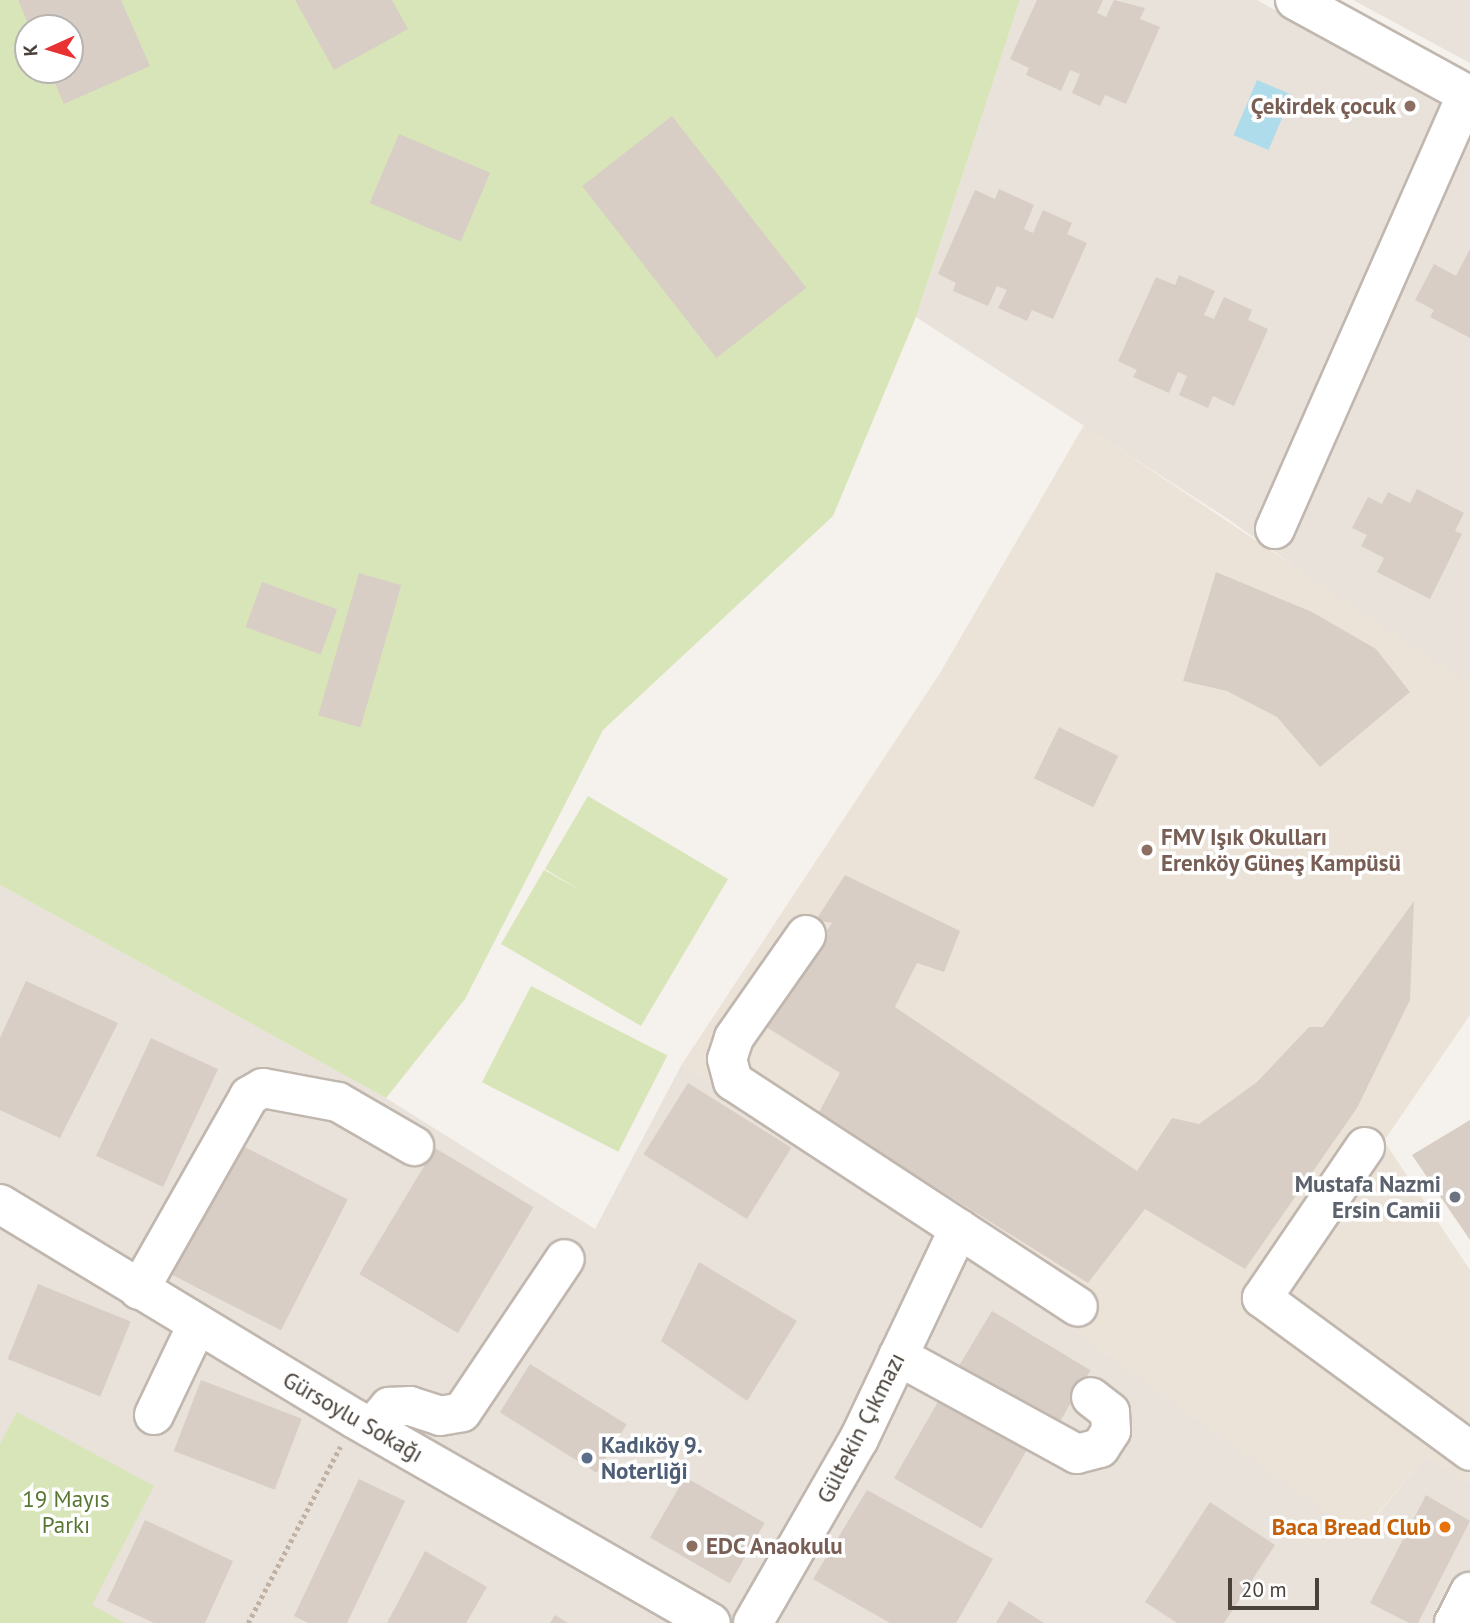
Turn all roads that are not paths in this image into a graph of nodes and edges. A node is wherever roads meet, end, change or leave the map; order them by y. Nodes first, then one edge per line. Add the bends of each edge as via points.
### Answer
1 (1294, 0) edge
2 (1468, 95) edge
3 (1275, 529) dead end
4 (806, 935) dead end
5 (414, 1146) dead end
6 (1365, 1147) dead end
7 (0, 1203) edge
8 (959, 1228) junction
9 (565, 1259) dead end
10 (139, 1290) junction
11 (1078, 1307) dead end
12 (197, 1325) junction
13 (898, 1356) junction
14 (1091, 1397) dead end
15 (154, 1415) dead end
16 (363, 1423) junction
17 (1470, 1451) edge
18 (1470, 1592) edge
19 (711, 1623) edge
20 (753, 1623) edge
21 (1454, 1623) edge

1 - 2 street
2 - 3 street
4 - 8 street via 734,1038 727,1059 733,1081
5 - 10 street via 338,1102 263,1088 249,1096
6 - 17 street via 1262,1298
7 - 10 street, Gürsoylu Sokağı
8 - 11 street
8 - 13 street, Gültekin Çıkmazı
9 - 16 street via 462,1412 440,1416 410,1406 389,1407
10 - 12 street, Gürsoylu Sokağı
12 - 15 street
12 - 16 street, Gürsoylu Sokağı
13 - 14 street via 1077,1454 1100,1448 1111,1431 1110,1412
13 - 20 street, Gültekin Çıkmazı via 836,1480
16 - 19 street, Gürsoylu Sokağı
18 - 21 street

